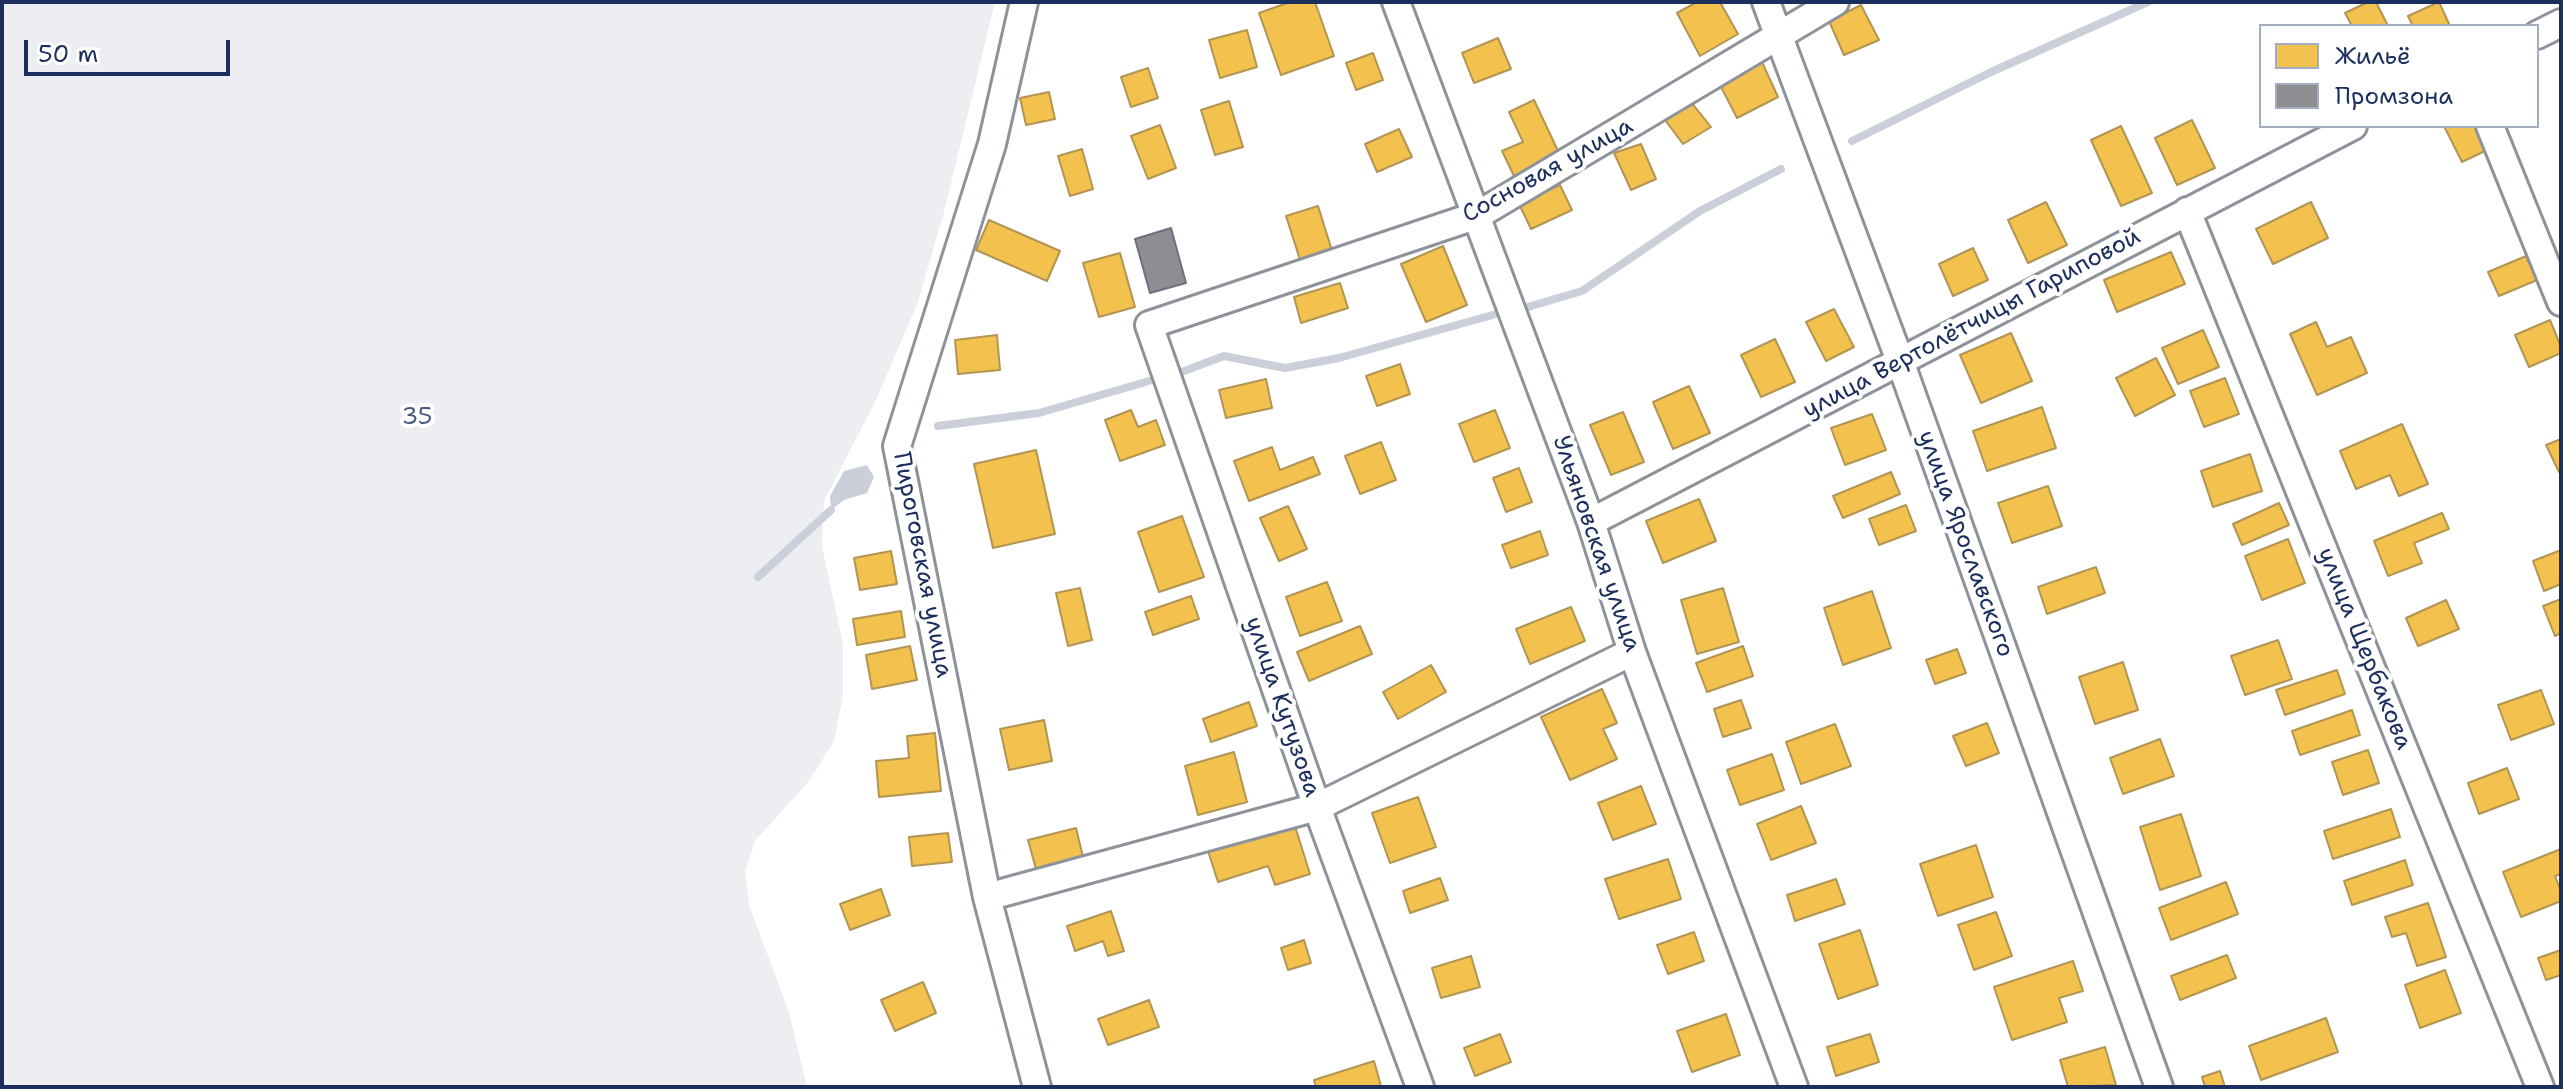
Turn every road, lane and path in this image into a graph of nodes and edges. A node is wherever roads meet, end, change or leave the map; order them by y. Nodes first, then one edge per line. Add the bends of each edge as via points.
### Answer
1 (1024, 2) edge
2 (1396, 2) edge
3 (1766, 2) edge
4 (1835, 2) edge
5 (2561, 23) edge
6 (2539, 34) edge
7 (1781, 36) junction
8 (2349, 128) edge
9 (2491, 128) edge
10 (2187, 211) junction
11 (1478, 215) junction
12 (2561, 302) edge
13 (1149, 325) joint
14 (1900, 361) junction
15 (1591, 522) junction
16 (1632, 652) junction
17 (1317, 807) junction
18 (987, 897) junction
19 (1037, 1087) edge
20 (1420, 1087) edge
21 (1794, 1087) edge
22 (2159, 1087) edge
23 (2540, 1087) edge

1 - 18 street, Пироговская улица via 992,144 897,446
2 - 11 street, Ульяновская улица
3 - 7 street, улица Ярославского
4 - 7 street, Сосновая улица
5 - 6 street
7 - 11 street, Сосновая улица
7 - 14 street, улица Ярославского
8 - 10 street, улица Вертолётчицы Гариповой
9 - 12 street
10 - 14 street, улица Вертолётчицы Гариповой
10 - 23 street, улица Щербакова
11 - 13 street, Сосновая улица
11 - 15 street, Ульяновская улица
13 - 17 street, улица Кутузова
14 - 15 street, улица Вертолётчицы Гариповой
14 - 22 street, улица Ярославского
15 - 16 street, Ульяновская улица
16 - 17 street
16 - 21 street, Ульяновская улица
17 - 18 street
17 - 20 street, улица Кутузова
18 - 19 street, Пироговская улица

